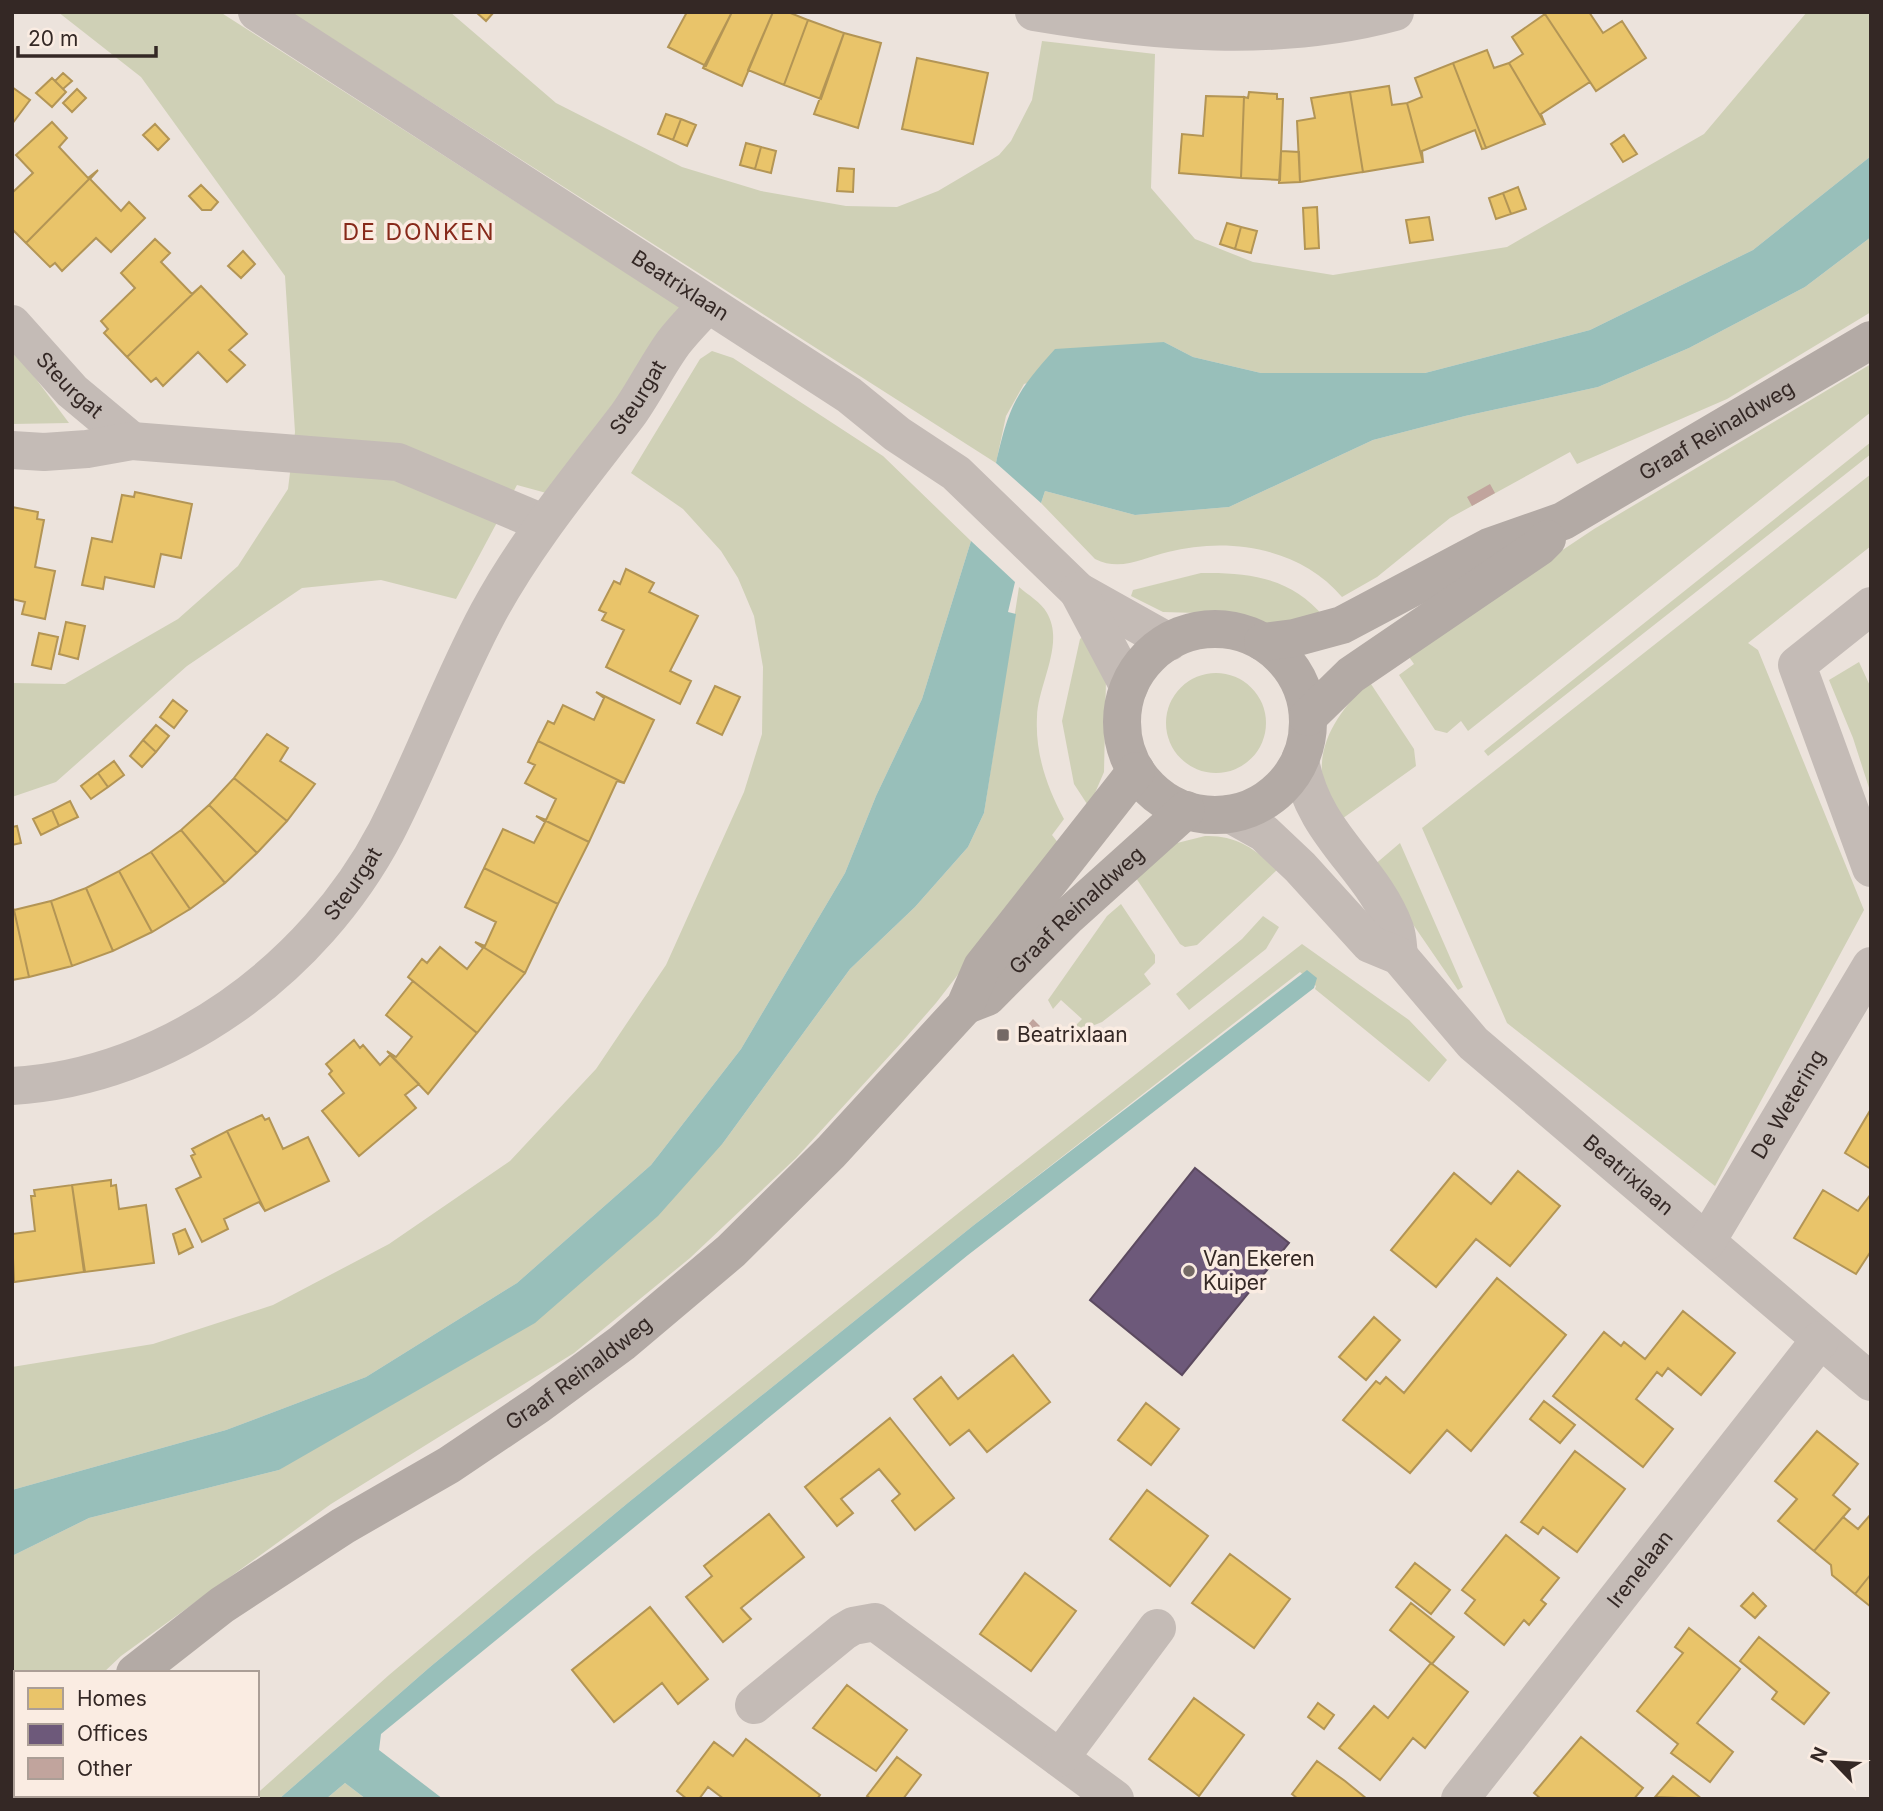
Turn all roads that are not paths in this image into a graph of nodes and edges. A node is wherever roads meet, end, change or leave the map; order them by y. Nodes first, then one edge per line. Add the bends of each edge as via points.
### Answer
1 (257, 12) edge
2 (1034, 12) edge
3 (1395, 12) edge
4 (1138, 20) edge
5 (707, 305) junction
6 (12, 324) edge
7 (1871, 340) edge
8 (132, 441) junction
9 (12, 450) edge
10 (1563, 521) junction
11 (543, 523) junction
12 (1071, 585) junction
13 (1871, 606) edge
14 (1169, 642) junction
15 (1263, 642) junction
16 (1129, 687) junction
17 (1308, 716) junction
18 (1300, 760) junction
19 (1136, 771) junction
20 (1186, 810) junction
21 (1230, 814) junction
22 (1871, 868) edge
23 (1399, 956) junction
24 (1871, 967) edge
25 (965, 1006) junction
26 (12, 1086) edge
27 (1707, 1241) junction
28 (1820, 1340) junction
29 (1871, 1382) edge
30 (1157, 1628) dead end
31 (138, 1671) edge
32 (754, 1705) dead end
33 (1060, 1758) junction
34 (1115, 1799) edge
35 (1460, 1799) edge

1 - 5 street, Beatrixlaan
2 - 4 street
3 - 4 street via 1304,29 1250,32
5 - 11 street, Steurgat via 674,343 629,413
5 - 12 street, Beatrixlaan via 849,395 956,473
6 - 8 street, Steurgat via 72,391
7 - 10 main road, Graaf Reinaldweg
8 - 9 street, Steurgat via 76,450
8 - 11 street, Steurgat via 398,462
10 - 15 main road, Graaf Reinaldweg via 1489,547 1342,625
10 - 17 main road, Graaf Reinaldweg via 1539,547 1351,674
11 - 26 street, Steurgat via 487,614 387,830 355,883 316,931 243,998 157,1051 75,1076
12 - 14 street, Beatrixlaan
12 - 16 street, Beatrixlaan
13 - 22 street via 1797,665
14 - 15 main road via 1211,629
14 - 16 main road via 1146,661
15 - 17 main road via 1290,666
16 - 19 main road via 1122,724
17 - 18 main road
18 - 21 main road via 1289,780 1272,796
18 - 23 street, Beatrixlaan via 1309,799 1396,930
19 - 20 main road via 1153,791
19 - 25 main road, Graaf Reinaldweg via 982,967
20 - 21 main road
20 - 25 main road, Graaf Reinaldweg via 987,997
21 - 23 street, Beatrixlaan via 1264,833 1370,944
23 - 27 street, Beatrixlaan via 1473,1043
24 - 27 street, De Wetering
25 - 31 main road, Graaf Reinaldweg via 831,1153 731,1251 622,1343 449,1465 343,1526 222,1605
27 - 28 street, Beatrixlaan
28 - 29 street, Beatrixlaan
28 - 35 street, Irenelaan
30 - 33 street
32 - 33 street via 843,1632 875,1622
33 - 34 street

